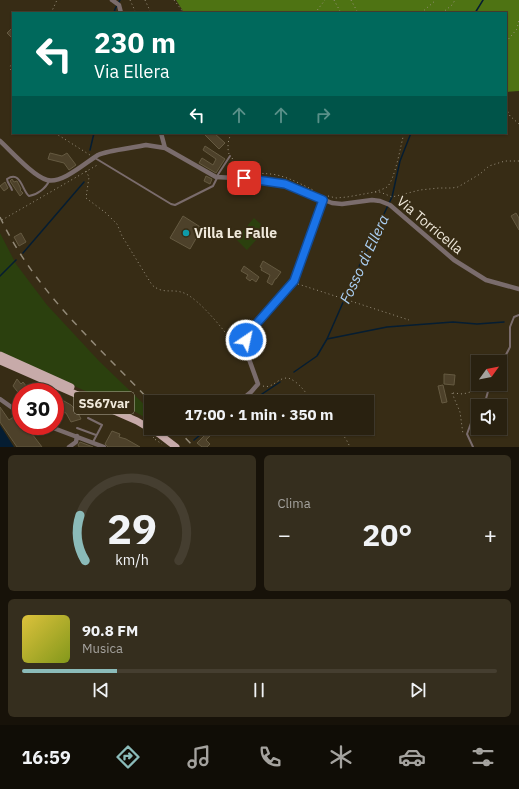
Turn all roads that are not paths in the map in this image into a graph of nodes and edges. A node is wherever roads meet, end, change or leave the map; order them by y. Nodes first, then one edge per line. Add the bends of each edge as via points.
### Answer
1 (115, 2) edge
2 (120, 12) edge
3 (161, 134) edge
4 (0, 141) edge
5 (165, 148) junction
6 (230, 156) road end
7 (94, 158) junction
8 (216, 177) junction
9 (49, 181) junction
10 (12, 190) dead end
11 (324, 198) junction
12 (519, 289) edge
13 (519, 315) edge
14 (0, 355) edge
15 (506, 355) edge
16 (0, 361) edge
17 (248, 395) edge
18 (0, 398) edge
19 (12, 407) edge
20 (88, 418) dead end
21 (137, 421) junction
22 (471, 423) edge
23 (77, 428) dead end
24 (64, 432) edge
25 (77, 436) junction
26 (97, 436) junction
27 (93, 442) junction
28 (69, 447) edge
29 (104, 447) edge
30 (176, 447) edge
31 (473, 447) edge

1 - 2 street
3 - 5 street
4 - 9 street via 37,175
5 - 7 street via 146,145
5 - 8 street
6 - 8 lane
7 - 8 lane via 171,204 213,186
7 - 9 street via 73,172
8 - 11 street, Via Torricella via 285,184
9 - 10 lane via 47,186 29,196 22,183 10,176 7,180
11 - 12 street, Via Torricella via 332,203 342,204 372,200 388,204 454,260 486,280
11 - 17 street via 293,283 246,338 245,348 258,384
13 - 15 lane via 514,317 510,327 510,348
14 - 21 main road, SS67var via 116,408
16 - 21 main road, SS67var
18 - 19 street
20 - 26 lane via 102,425
21 - 30 main road, SS67var
22 - 31 lane via 467,434
23 - 26 lane
24 - 25 street
25 - 27 street
25 - 28 street via 76,442
26 - 27 lane
27 - 29 street

